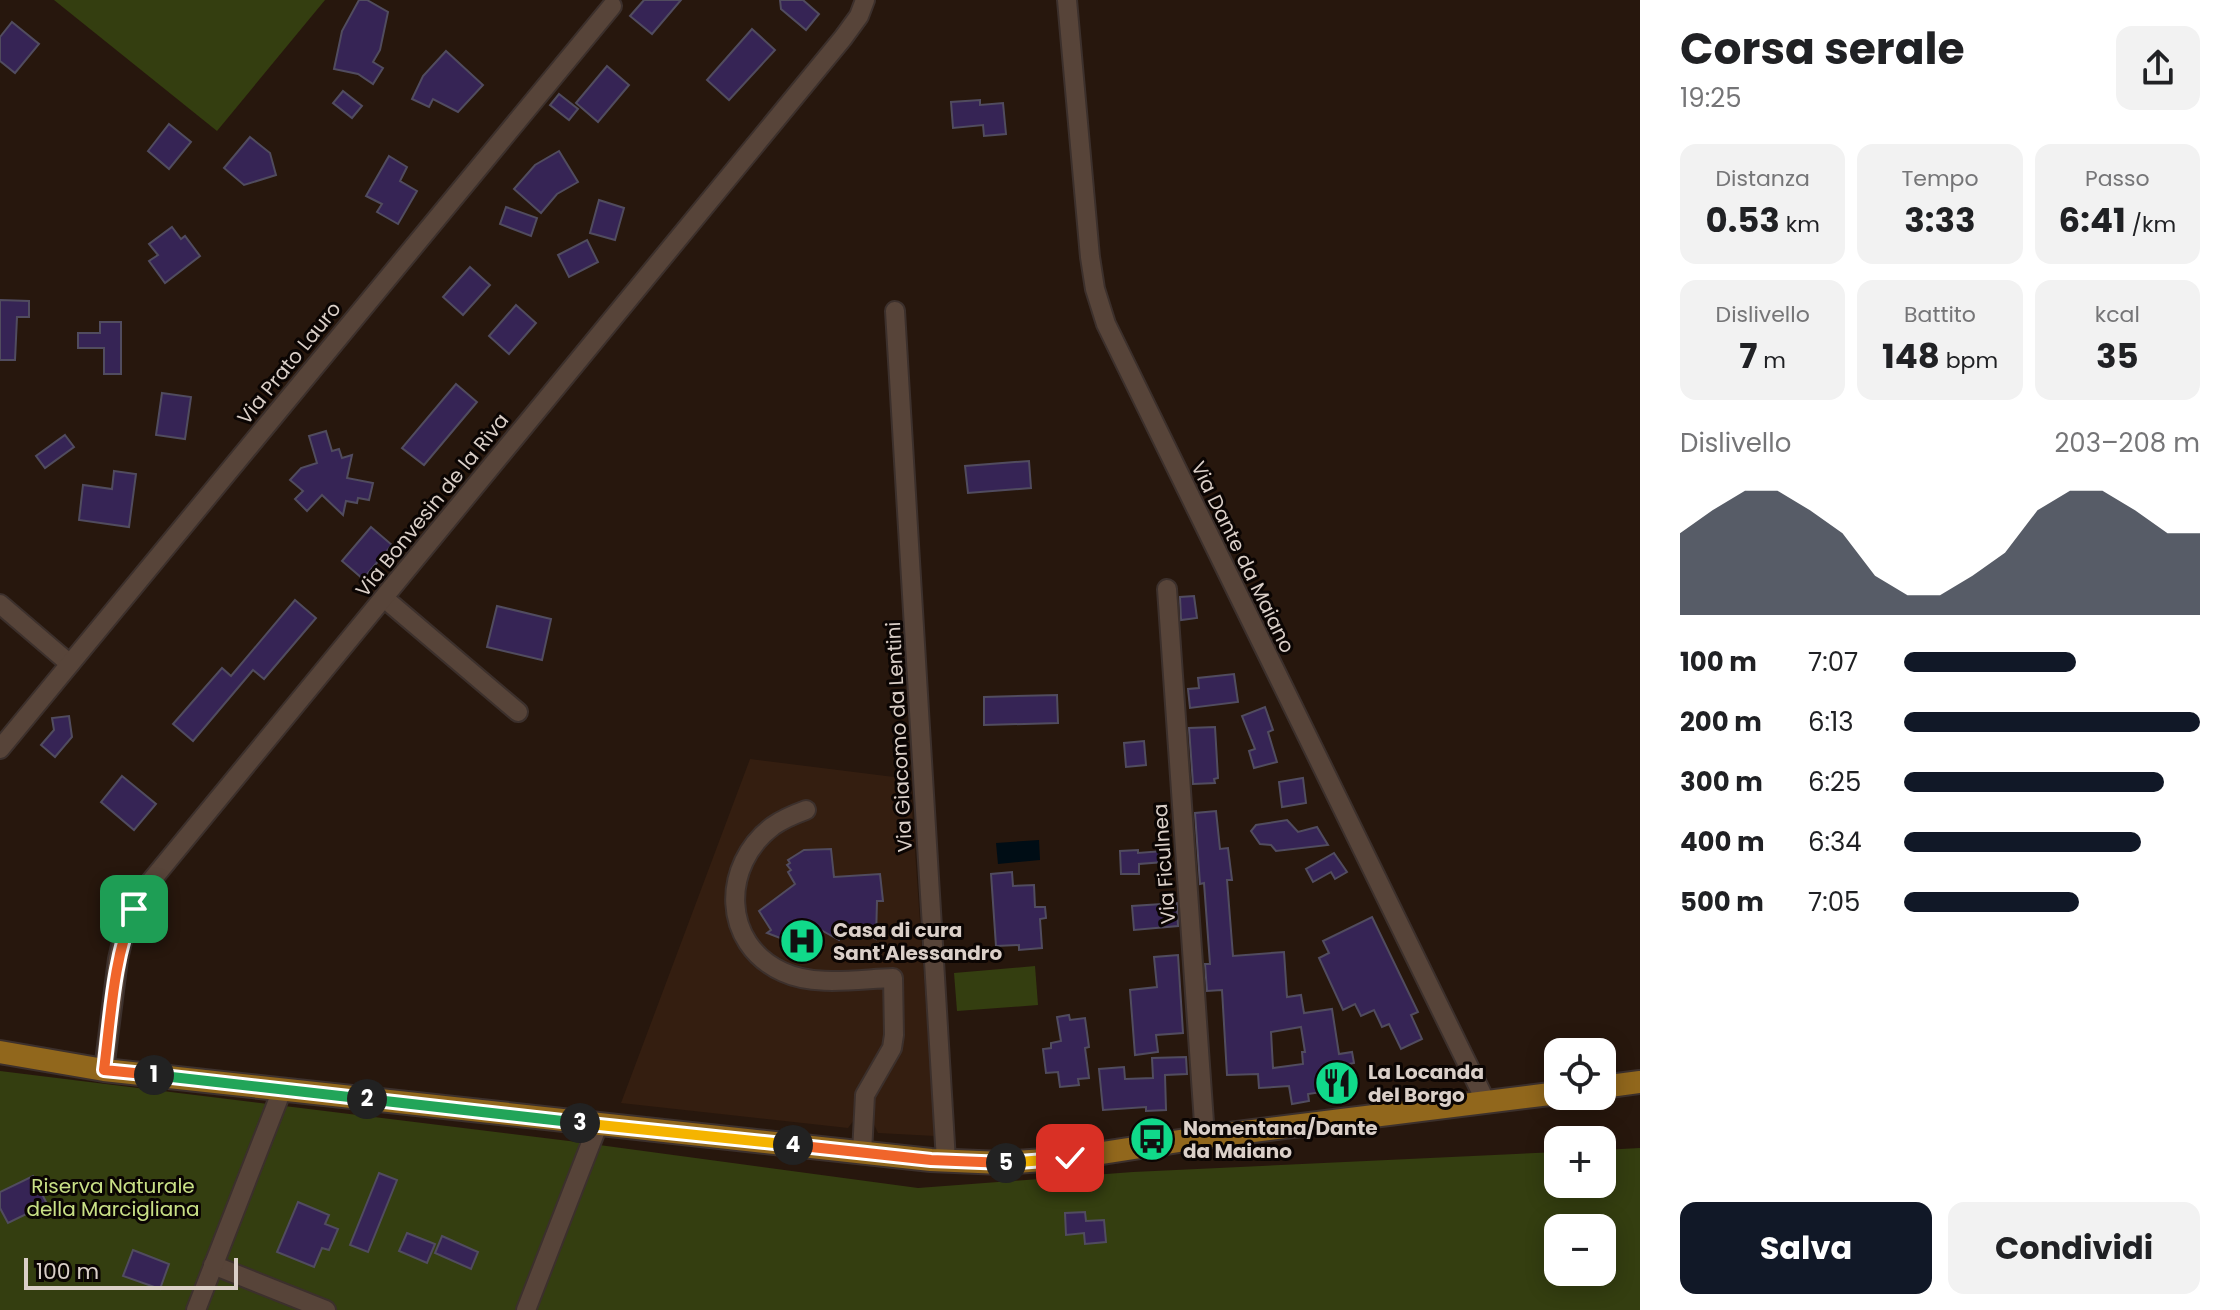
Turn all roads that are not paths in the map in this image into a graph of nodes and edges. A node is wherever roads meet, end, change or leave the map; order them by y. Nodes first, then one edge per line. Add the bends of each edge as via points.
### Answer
1 (865, 0) edge
2 (1067, 0) edge
3 (612, 6) dead end
4 (895, 311) dead end
5 (1167, 589) dead end
6 (384, 598) junction
7 (0, 604) edge
8 (70, 664) junction
9 (518, 712) dead end
10 (0, 749) edge
11 (806, 810) dead end
12 (0, 1052) edge
13 (104, 1070) junction
14 (1640, 1082) edge
15 (1616, 1085) edge
16 (282, 1090) junction
17 (1544, 1095) edge
18 (1486, 1102) junction
19 (598, 1125) junction
20 (1205, 1137) junction
21 (862, 1153) junction
22 (946, 1161) junction
23 (213, 1265) junction
24 (196, 1310) edge
25 (326, 1310) edge
26 (526, 1310) edge

1 - 6 street, Via Bonvesin de la Riva via 843,38
2 - 18 street, Via Dante da Maiano via 1091,271 1106,324
3 - 8 street, Via Prato Lauro
4 - 22 street, Via Giacomo da Lentini
5 - 20 street, Via Ficulnea
6 - 9 street
6 - 13 street, Via Bonvesin de la Riva via 151,881 134,909 118,959
7 - 8 street
8 - 10 street, Via Prato Lauro
11 - 21 street via 773,826 756,843 739,876 734,907 744,939 785,973 824,980 893,978 892,1048 865,1095
12 - 13 main road
13 - 16 main road
14 - 15 main road
16 - 19 main road
16 - 23 street
17 - 18 main road
18 - 20 main road
19 - 21 main road
19 - 26 street
20 - 22 main road via 1052,1160
21 - 22 main road
23 - 24 street
23 - 25 street

